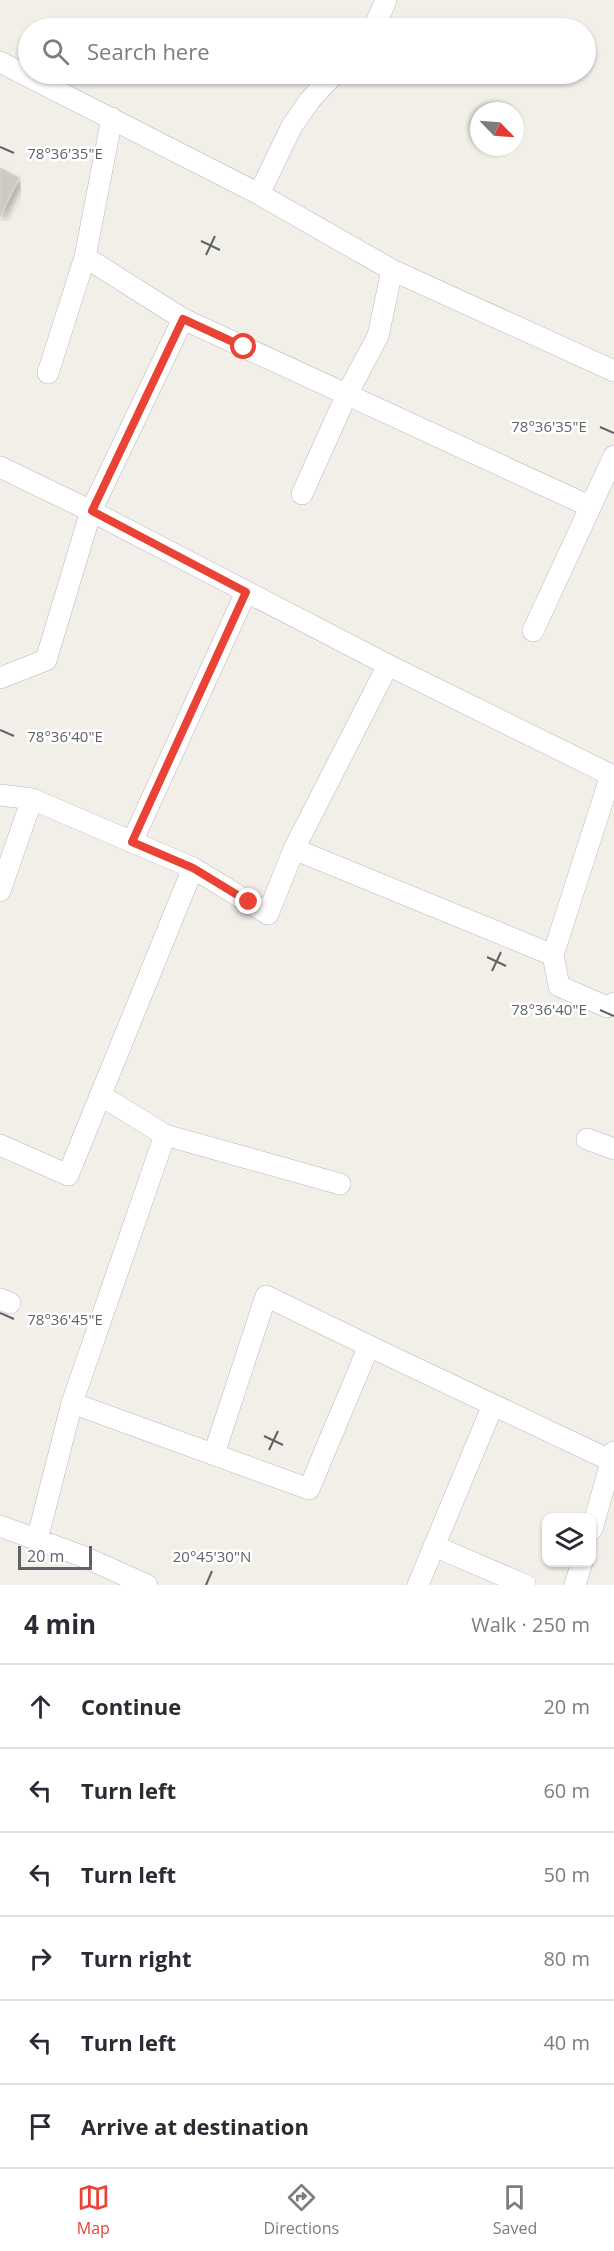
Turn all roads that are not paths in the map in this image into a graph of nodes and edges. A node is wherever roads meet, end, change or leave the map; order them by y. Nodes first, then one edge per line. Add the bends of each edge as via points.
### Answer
1 (386, 0) edge
2 (378, 18) edge
3 (0, 62) edge
4 (18, 71) edge
5 (44, 84) edge
6 (325, 84) edge
7 (112, 118) junction
8 (259, 194) junction
9 (85, 257) junction
10 (393, 270) junction
11 (183, 319) junction
12 (614, 371) edge
13 (48, 373) dead end
14 (347, 394) junction
15 (614, 456) edge
16 (0, 467) edge
17 (302, 494) dead end
18 (589, 506) junction
19 (92, 511) junction
20 (246, 592) junction
21 (533, 631) dead end
22 (388, 665) junction
23 (0, 678) edge
24 (613, 773) edge
25 (0, 795) edge
26 (32, 799) junction
27 (132, 842) junction
28 (294, 849) junction
29 (193, 868) junction
30 (0, 891) edge
31 (554, 955) junction
32 (614, 1003) edge
33 (100, 1095) junction
34 (165, 1135) junction
35 (587, 1139) dead end
36 (0, 1145) edge
37 (614, 1149) edge
38 (340, 1184) dead end
39 (369, 1346) junction
40 (72, 1403) junction
41 (493, 1405) junction
42 (214, 1454) junction
43 (613, 1458) edge
44 (596, 1513) edge
45 (0, 1527) edge
46 (37, 1540) junction
47 (434, 1546) junction
48 (581, 1567) edge
49 (147, 1585) edge
50 (418, 1585) edge
51 (525, 1585) edge
52 (575, 1585) edge

1 - 2 street
3 - 4 street
5 - 7 street
6 - 8 street via 292,126
7 - 8 street
7 - 9 street
8 - 10 street
9 - 11 street
9 - 13 street
10 - 12 street
10 - 14 street via 378,336
11 - 14 street
11 - 19 street
14 - 17 street
14 - 18 street
15 - 18 street
16 - 19 street
18 - 21 street
19 - 20 street
19 - 23 street via 46,660
20 - 22 street
20 - 27 street
22 - 24 street
22 - 28 street
24 - 31 street
25 - 26 street
26 - 27 street
26 - 30 street
27 - 29 street
28 - 29 street via 268,914
28 - 31 street
29 - 33 street
31 - 32 street via 559,986 608,1006
33 - 34 street
33 - 36 street via 68,1175
34 - 38 street
34 - 40 street
35 - 37 street
39 - 41 street
39 - 42 street via 309,1489
39 - 42 street via 266,1296
40 - 42 street
40 - 46 street
41 - 43 street
41 - 47 street
43 - 44 street
45 - 46 street
46 - 49 street
47 - 50 street
47 - 51 street
48 - 52 street

